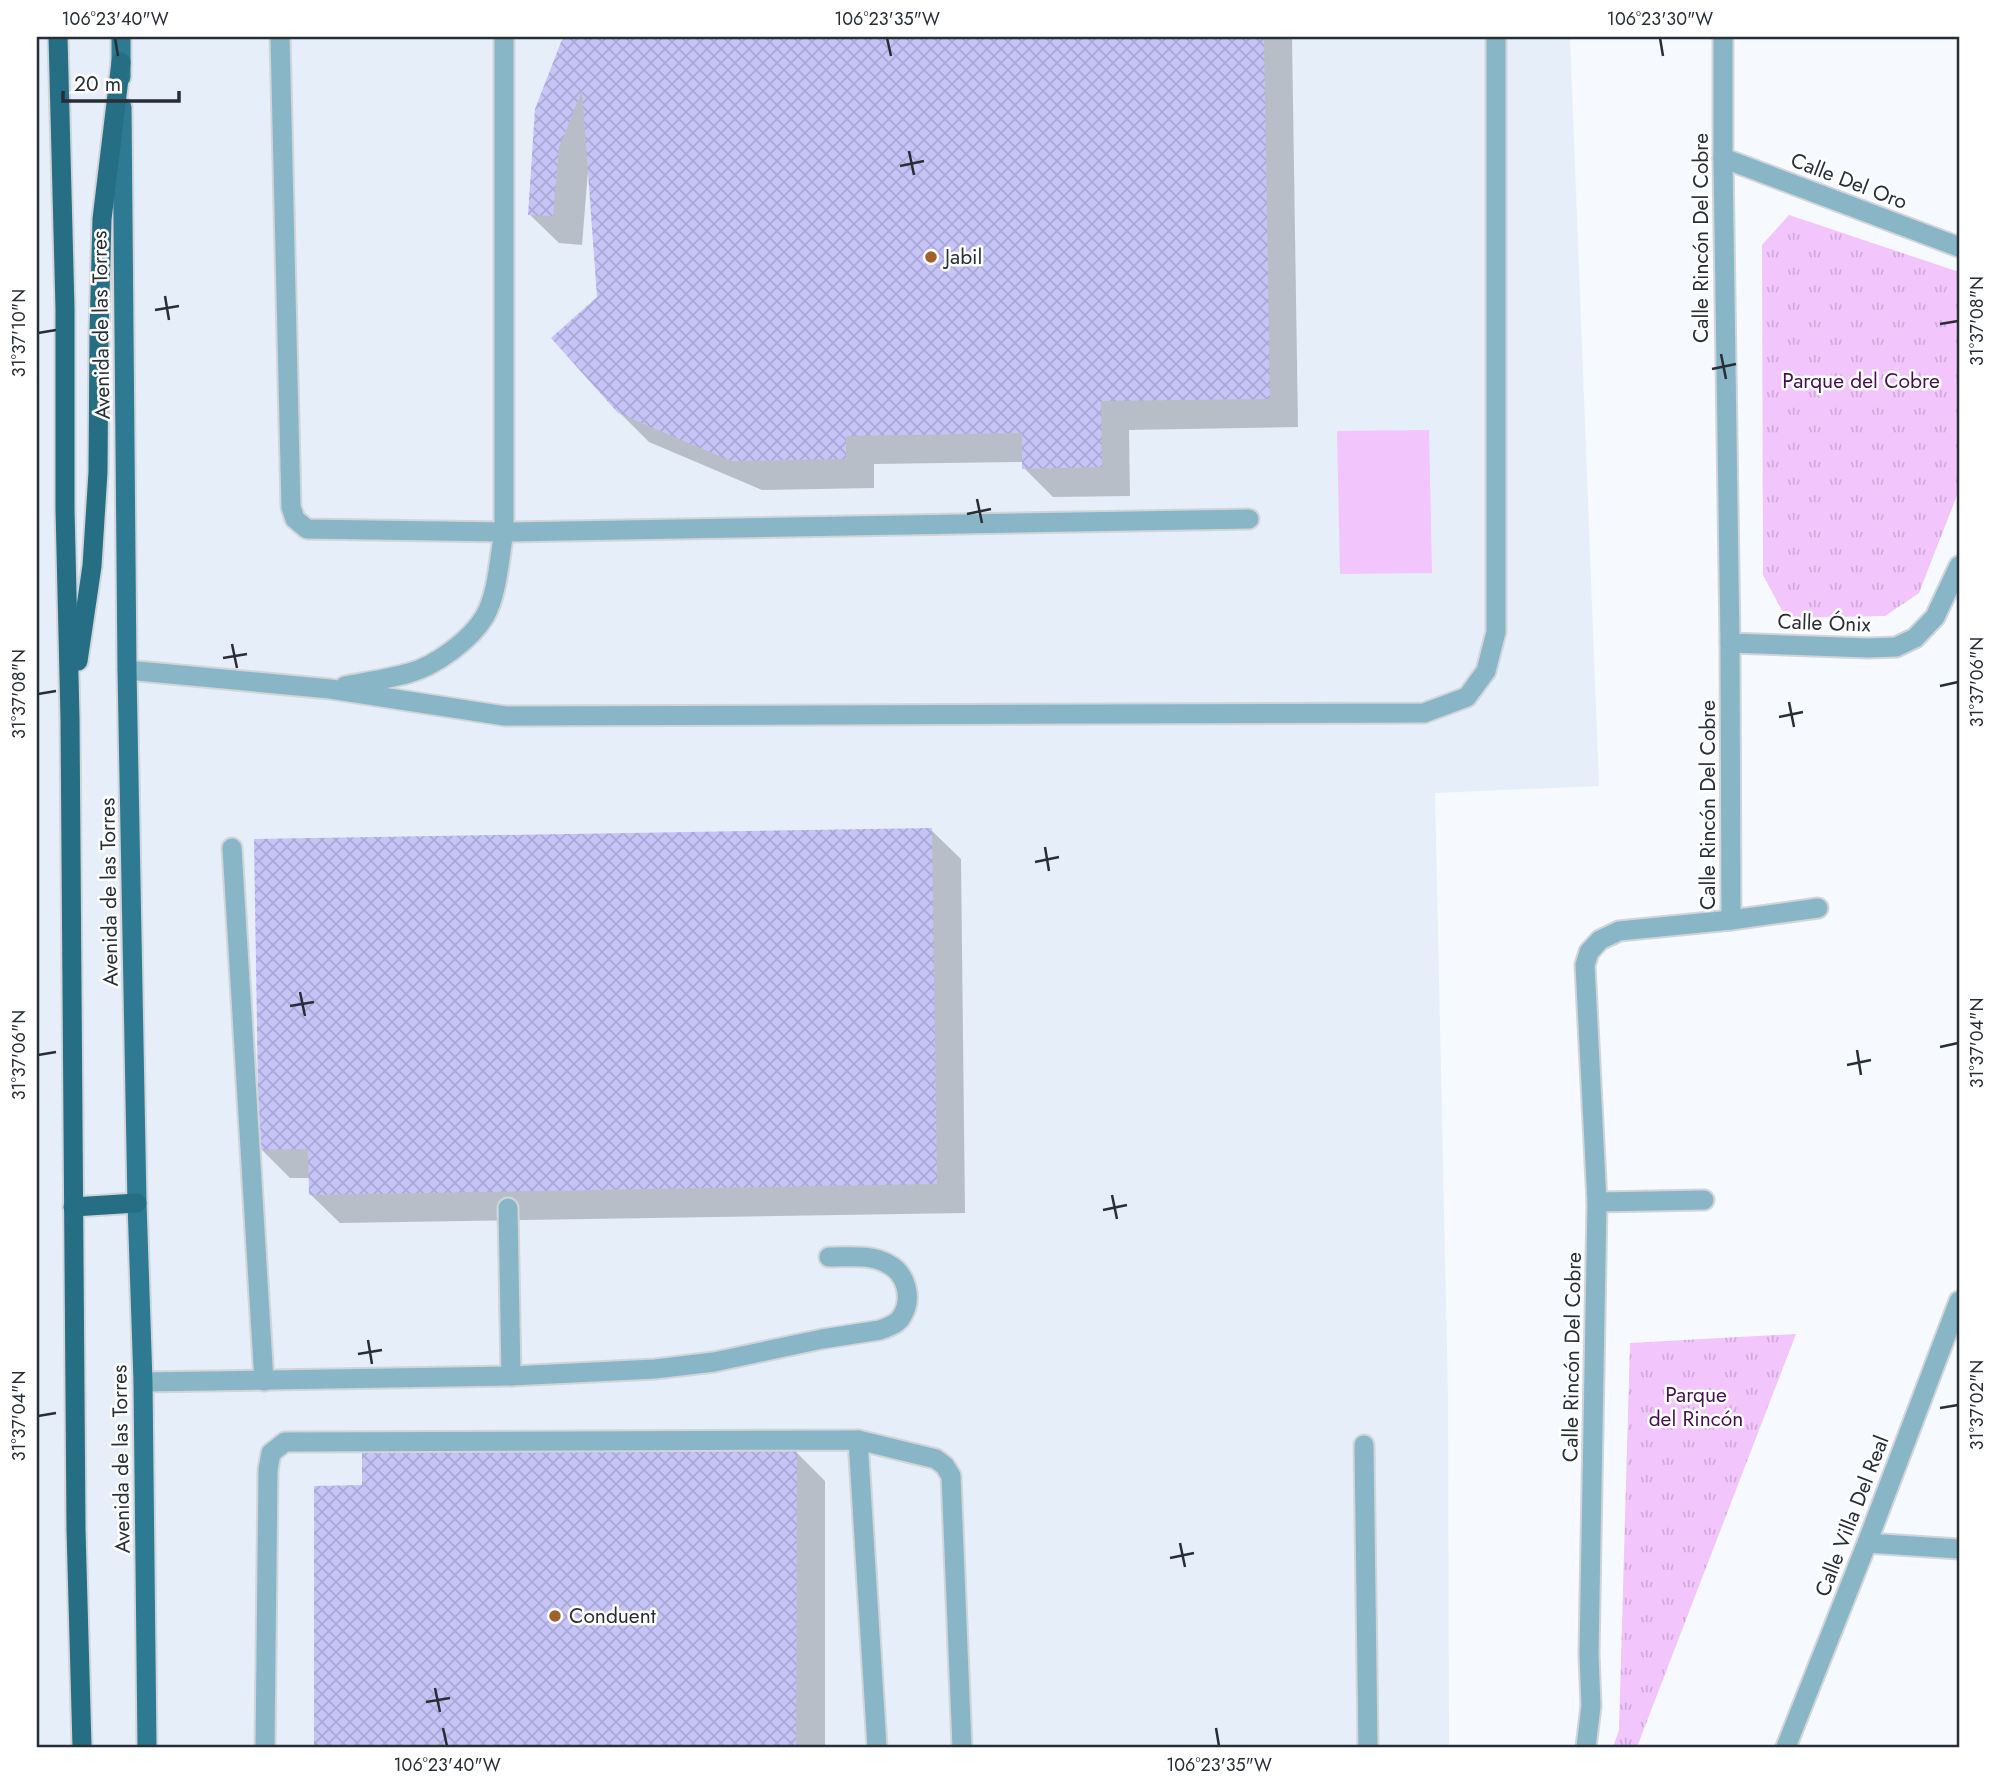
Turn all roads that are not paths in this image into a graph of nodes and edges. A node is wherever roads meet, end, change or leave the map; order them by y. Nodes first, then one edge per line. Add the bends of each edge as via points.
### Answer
1 (58, 37) edge
2 (121, 37) edge
3 (280, 37) edge
4 (504, 37) edge
5 (1496, 37) edge
6 (1723, 37) edge
7 (121, 62) junction
8 (1723, 158) junction
9 (1959, 247) edge
10 (1249, 519) dead end
11 (504, 532) junction
12 (1959, 566) edge
13 (1730, 643) junction
14 (127, 670) junction
15 (330, 689) junction
16 (70, 718) junction
17 (232, 848) dead end
18 (1818, 908) dead end
19 (1731, 920) junction
20 (1704, 1200) dead end
21 (1597, 1202) junction
22 (137, 1203) junction
23 (73, 1207) junction
24 (508, 1208) dead end
25 (829, 1257) dead end
26 (1959, 1301) edge
27 (511, 1376) junction
28 (264, 1381) junction
29 (143, 1382) junction
30 (858, 1440) junction
31 (1364, 1445) dead end
32 (1867, 1543) junction
33 (1959, 1549) edge
34 (82, 1747) edge
35 (147, 1747) edge
36 (265, 1747) edge
37 (877, 1747) edge
38 (962, 1747) edge
39 (1368, 1747) edge
40 (1586, 1747) edge
41 (1786, 1747) edge

1 - 16 highway, Avenida de las Torres
2 - 7 main road, Avenida de las Torres
3 - 11 street via 291,507 295,519 307,529
4 - 11 street
5 - 15 street via 1496,632 1486,671 1467,696 1424,713 505,716
6 - 8 street, Calle Rincón Del Cobre
7 - 14 main road, Avenida de las Torres
7 - 16 highway via 102,219 92,566
8 - 9 street, Calle Del Oro
8 - 13 street, Calle Rincón Del Cobre
10 - 11 street
11 - 15 street via 485,616 467,637 443,657 411,673
12 - 13 street, Calle Ónix via 1935,617 1915,638 1896,647
13 - 19 street, Calle Rincón Del Cobre
14 - 15 street
14 - 22 main road, Avenida de las Torres
16 - 23 highway, Avenida de las Torres
17 - 28 street
18 - 19 street
19 - 21 street, Calle Rincón Del Cobre via 1619,931 1600,940 1589,952 1585,965
20 - 21 street
21 - 40 street, Calle Rincón Del Cobre via 1591,1706
22 - 23 highway
22 - 29 main road, Avenida de las Torres
23 - 34 highway, Avenida de las Torres
24 - 27 street
25 - 27 street via 874,1258 898,1271 906,1287 902,1317 880,1330 714,1362
26 - 32 street, Calle Villa Del Real
27 - 28 street
28 - 29 street
29 - 35 main road, Avenida de las Torres
30 - 36 street via 285,1442 271,1453 268,1470
30 - 37 street
30 - 38 street via 936,1459 951,1476
31 - 39 street
32 - 33 street
32 - 41 street, Calle Villa Del Real

